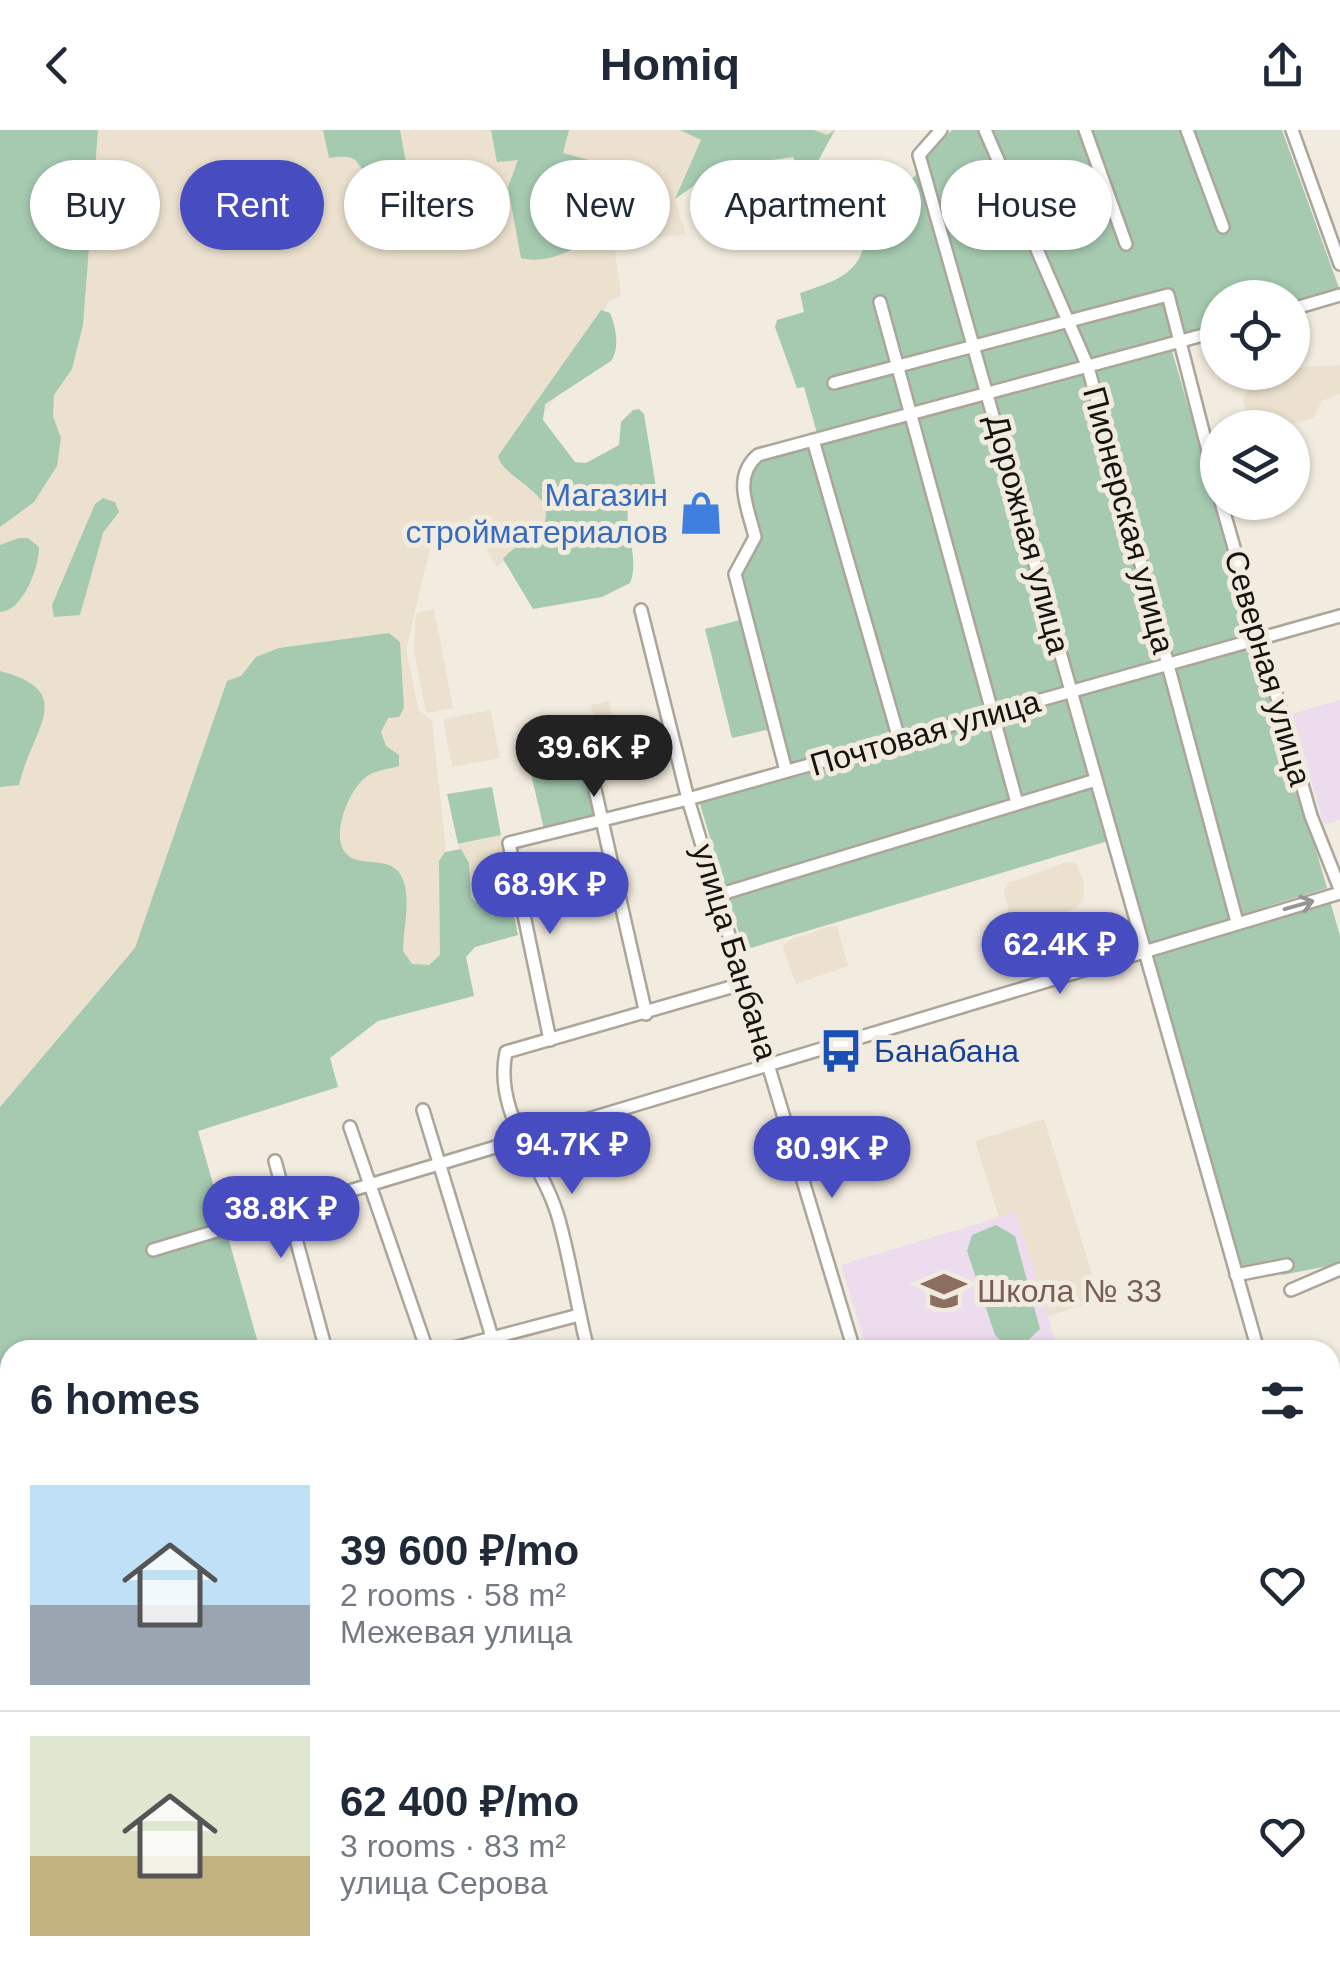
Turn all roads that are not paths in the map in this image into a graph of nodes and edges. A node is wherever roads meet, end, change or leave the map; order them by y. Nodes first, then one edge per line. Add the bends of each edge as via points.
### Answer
1 (941, 130) edge
2 (985, 130) edge
3 (1086, 130) edge
4 (1187, 130) edge
5 (1292, 130) edge
6 (1223, 227) dead end
7 (1126, 244) dead end
8 (1340, 264) edge
9 (1340, 294) edge
10 (880, 302) dead end
11 (1310, 303) edge
12 (1068, 320) junction
13 (1200, 337) edge
14 (1180, 343) junction
15 (974, 345) junction
16 (900, 367) junction
17 (1088, 367) junction
18 (834, 383) dead end
19 (990, 393) junction
20 (912, 416) junction
21 (1200, 420) edge
22 (813, 440) junction
23 (1225, 520) edge
24 (641, 610) dead end
25 (1340, 616) edge
26 (1261, 640) junction
27 (1168, 665) junction
28 (1072, 692) junction
29 (992, 713) junction
30 (580, 728) dead end
31 (899, 739) junction
32 (786, 771) junction
33 (1096, 780) junction
34 (688, 798) junction
35 (1018, 803) junction
36 (604, 819) junction
37 (1340, 891) edge
38 (718, 896) junction
39 (1237, 922) junction
40 (1142, 951) junction
41 (745, 984) junction
42 (646, 1014) junction
43 (550, 1040) junction
44 (770, 1064) junction
45 (423, 1110) dead end
46 (350, 1126) dead end
47 (520, 1140) junction
48 (274, 1162) dead end
49 (440, 1163) junction
50 (368, 1186) junction
51 (288, 1209) junction
52 (153, 1250) dead end
53 (1287, 1265) dead end
54 (1340, 1269) edge
55 (1236, 1275) junction
56 (1291, 1290) dead end
57 (579, 1315) junction
58 (492, 1337) junction
59 (323, 1340) edge
60 (423, 1340) edge
61 (481, 1340) edge
62 (585, 1340) edge
63 (851, 1340) edge
64 (1255, 1340) edge

1 - 15 street, Дорожная улица via 919,155
2 - 12 street, Пионерская улица
3 - 7 street
4 - 6 street
5 - 8 street
9 - 11 street
10 - 16 street
12 - 14 street via 1168,295
12 - 15 street
12 - 17 street, Пионерская улица
13 - 14 street
14 - 17 street
14 - 21 street
15 - 16 street
15 - 19 street, Дорожная улица
16 - 18 street
16 - 20 street
17 - 19 street
17 - 27 street, Пионерская улица
19 - 20 street
19 - 28 street, Дорожная улица
20 - 22 street
20 - 29 street
22 - 31 street
22 - 32 street via 758,455 742,480 755,537 735,574
23 - 26 street, Северная улица
24 - 34 street, улица Банбана
25 - 26 street, Почтовая улица
26 - 27 street, Почтовая улица
26 - 37 street, Северная улица via 1311,816
27 - 28 street, Почтовая улица
27 - 39 street, Пионерская улица
28 - 29 street, Почтовая улица
28 - 33 street, Дорожная улица
29 - 31 street, Почтовая улица
29 - 35 street
30 - 36 street
31 - 32 street, Почтовая улица
32 - 34 street, Почтовая улица
33 - 35 street
33 - 40 street, Дорожная улица
34 - 36 street, Почтовая улица
34 - 38 street, улица Банбана
35 - 38 street
36 - 42 street
36 - 43 street, Почтовая улица via 509,843
39 -> 37 street
38 - 41 street, улица Банбана
39 - 40 street
40 - 44 street
40 - 55 street, Дорожная улица
41 - 42 street
41 - 44 street, улица Банбана
42 - 43 street
43 - 47 street via 506,1052 501,1076
44 - 47 street
44 - 63 street, улица Банбана
45 - 49 street
46 - 50 street
47 - 49 street
47 - 57 street via 558,1216
48 - 51 street
49 - 50 street
49 - 58 street
50 - 51 street
50 - 60 street
51 - 52 street
51 - 59 street
53 - 55 street
54 - 56 street
55 - 64 street, Дорожная улица
57 - 58 street
57 - 62 street
58 - 61 street

